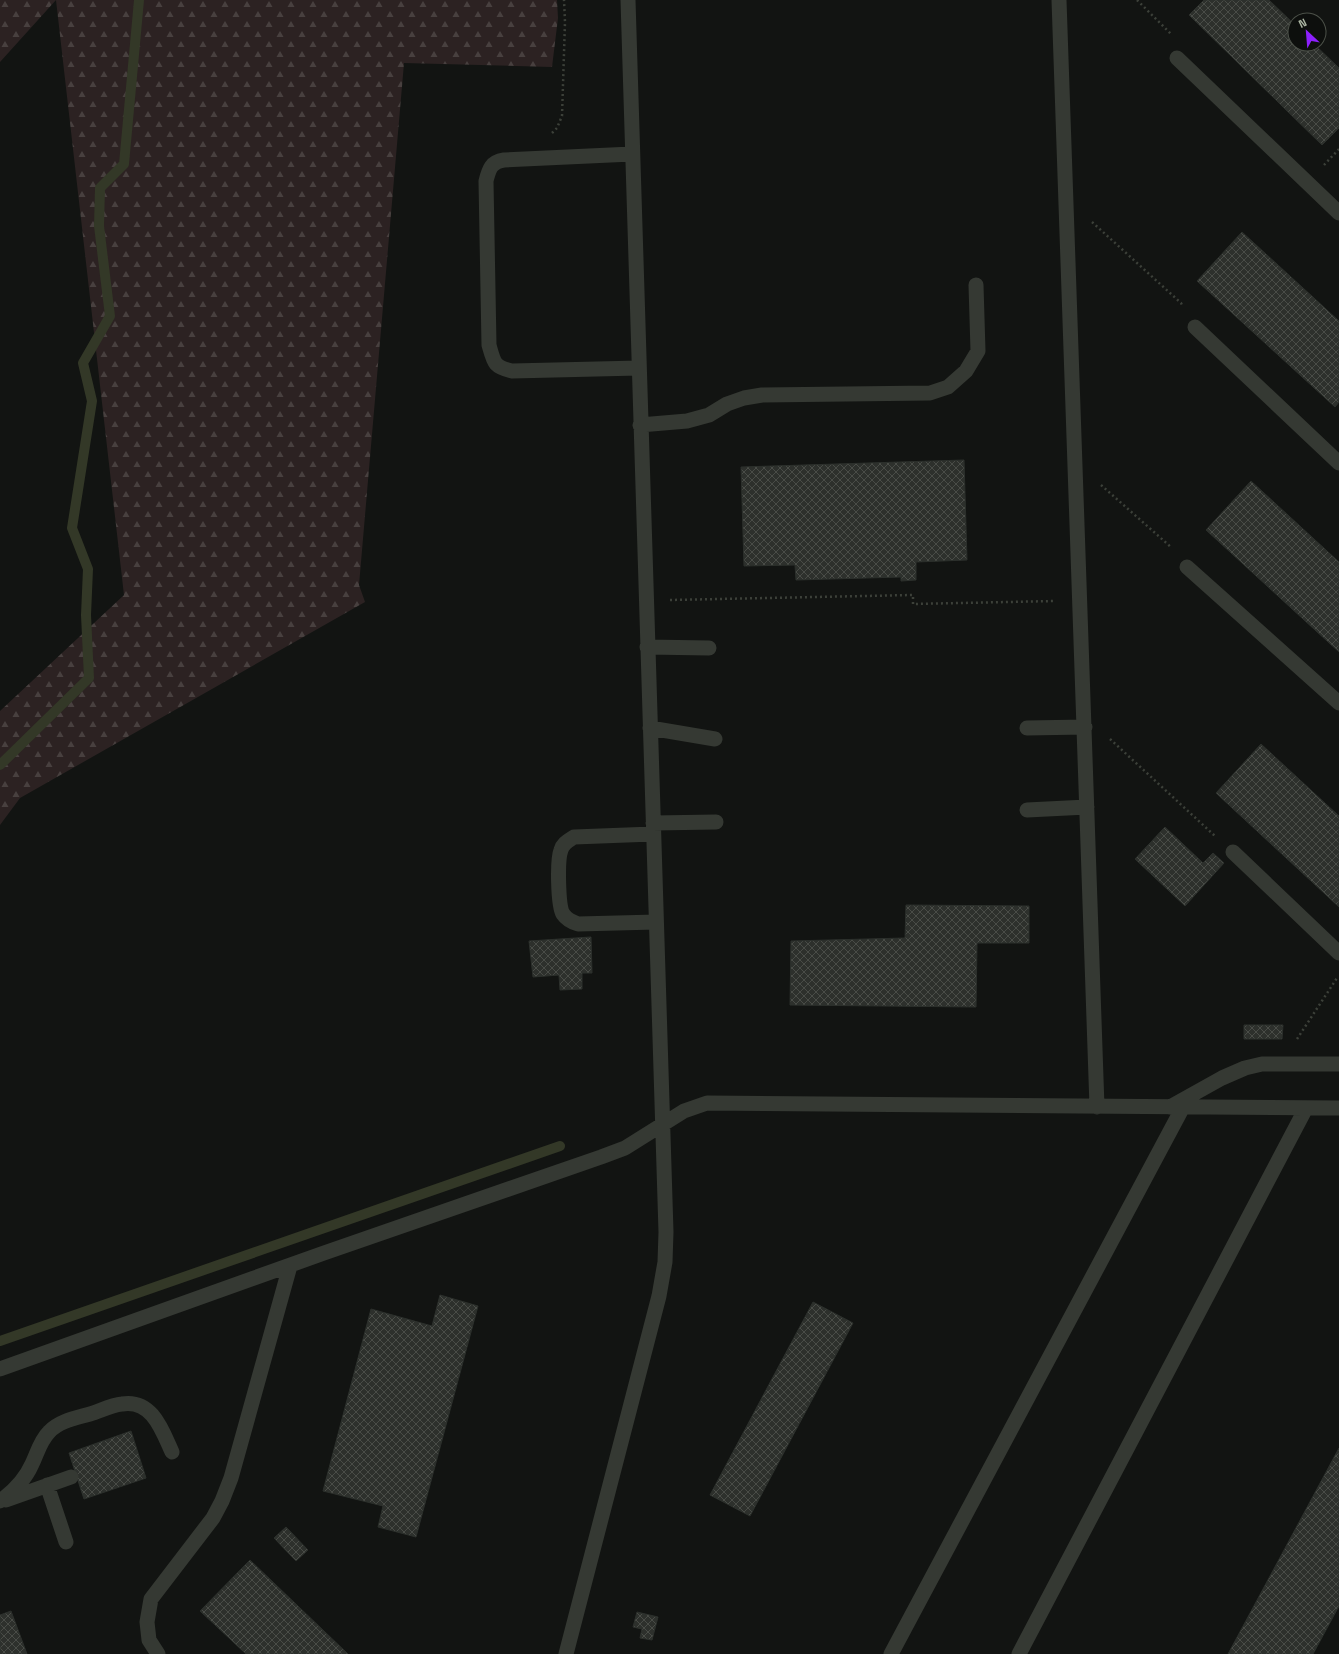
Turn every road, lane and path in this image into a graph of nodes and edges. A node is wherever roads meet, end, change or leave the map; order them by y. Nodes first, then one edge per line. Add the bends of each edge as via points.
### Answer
1 (564, 0) edge
2 (628, 0) edge
3 (1059, 0) edge
4 (1137, 0) edge
5 (1177, 58) joint
6 (549, 135) dead end
7 (632, 154) junction
8 (1066, 198) junction
9 (1339, 213) edge
10 (976, 285) dead end
11 (1195, 328) joint
12 (639, 368) junction
13 (640, 425) junction
14 (1076, 462) junction
15 (1339, 463) edge
16 (1187, 567) joint
17 (646, 600) junction
18 (1081, 601) junction
19 (647, 647) junction
20 (709, 648) dead end
21 (1339, 703) edge
22 (1085, 722) junction
23 (650, 728) junction
24 (1027, 728) dead end
25 (715, 739) dead end
26 (1087, 807) junction
27 (1027, 810) dead end
28 (716, 822) dead end
29 (653, 829) junction
30 (1233, 852) joint
31 (656, 922) junction
32 (1339, 953) edge
33 (1339, 974) edge
34 (1295, 1064) junction
35 (1339, 1064) edge
36 (1097, 1107) junction
37 (1176, 1107) junction
38 (1306, 1108) junction
39 (1339, 1108) edge
40 (663, 1123) junction
41 (290, 1266) junction
42 (0, 1369) edge
43 (172, 1452) dead end
44 (71, 1477) dead end
45 (47, 1485) junction
46 (0, 1502) edge
47 (66, 1542) dead end
48 (158, 1654) edge
49 (566, 1654) edge
50 (891, 1654) edge
51 (1019, 1654) edge

1 - 6 path via 562,116 557,128
2 - 7 lane
3 - 8 lane
4 - 5 path via 1174,37
5 - 9 lane
7 - 12 lane
7 - 12 lane via 504,160 495,162 489,169 486,181 489,345 493,359 500,368 512,371
8 - 11 path via 1181,303
8 - 14 lane
10 - 13 lane via 978,351 966,371 948,387 930,392 762,395 744,398 727,404 709,415 688,421
11 - 15 lane
12 - 13 lane
13 - 17 lane
14 - 16 path via 1182,557
14 - 18 lane
16 - 21 lane
17 - 18 path via 912,594 913,604
17 - 19 lane
18 - 22 lane
19 - 20 lane
19 - 23 lane
22 - 24 lane
22 - 26 lane
22 - 30 path
23 - 25 lane
23 - 29 lane
26 - 27 lane
26 - 36 lane
28 - 29 lane
29 - 31 lane
29 - 31 lane via 574,837 565,842 559,860 559,905 568,920 578,924
30 - 32 lane
31 - 40 lane
33 - 34 path via 1297,1039
34 - 35 lane
34 - 37 lane via 1262,1064 1245,1068 1222,1078
36 - 37 lane
36 - 40 lane via 707,1103 684,1111
37 - 38 lane
37 - 50 lane
38 - 39 lane
38 - 51 lane
40 - 41 lane via 625,1148
40 - 49 lane via 666,1232 665,1262 659,1296
41 - 42 lane
41 - 48 lane via 231,1478 222,1501 213,1518 152,1599 147,1622 149,1640
43 - 46 lane via 160,1424 150,1411 138,1404 122,1404 63,1422 49,1432 21,1482
44 - 45 lane
45 - 46 lane
45 - 47 lane

